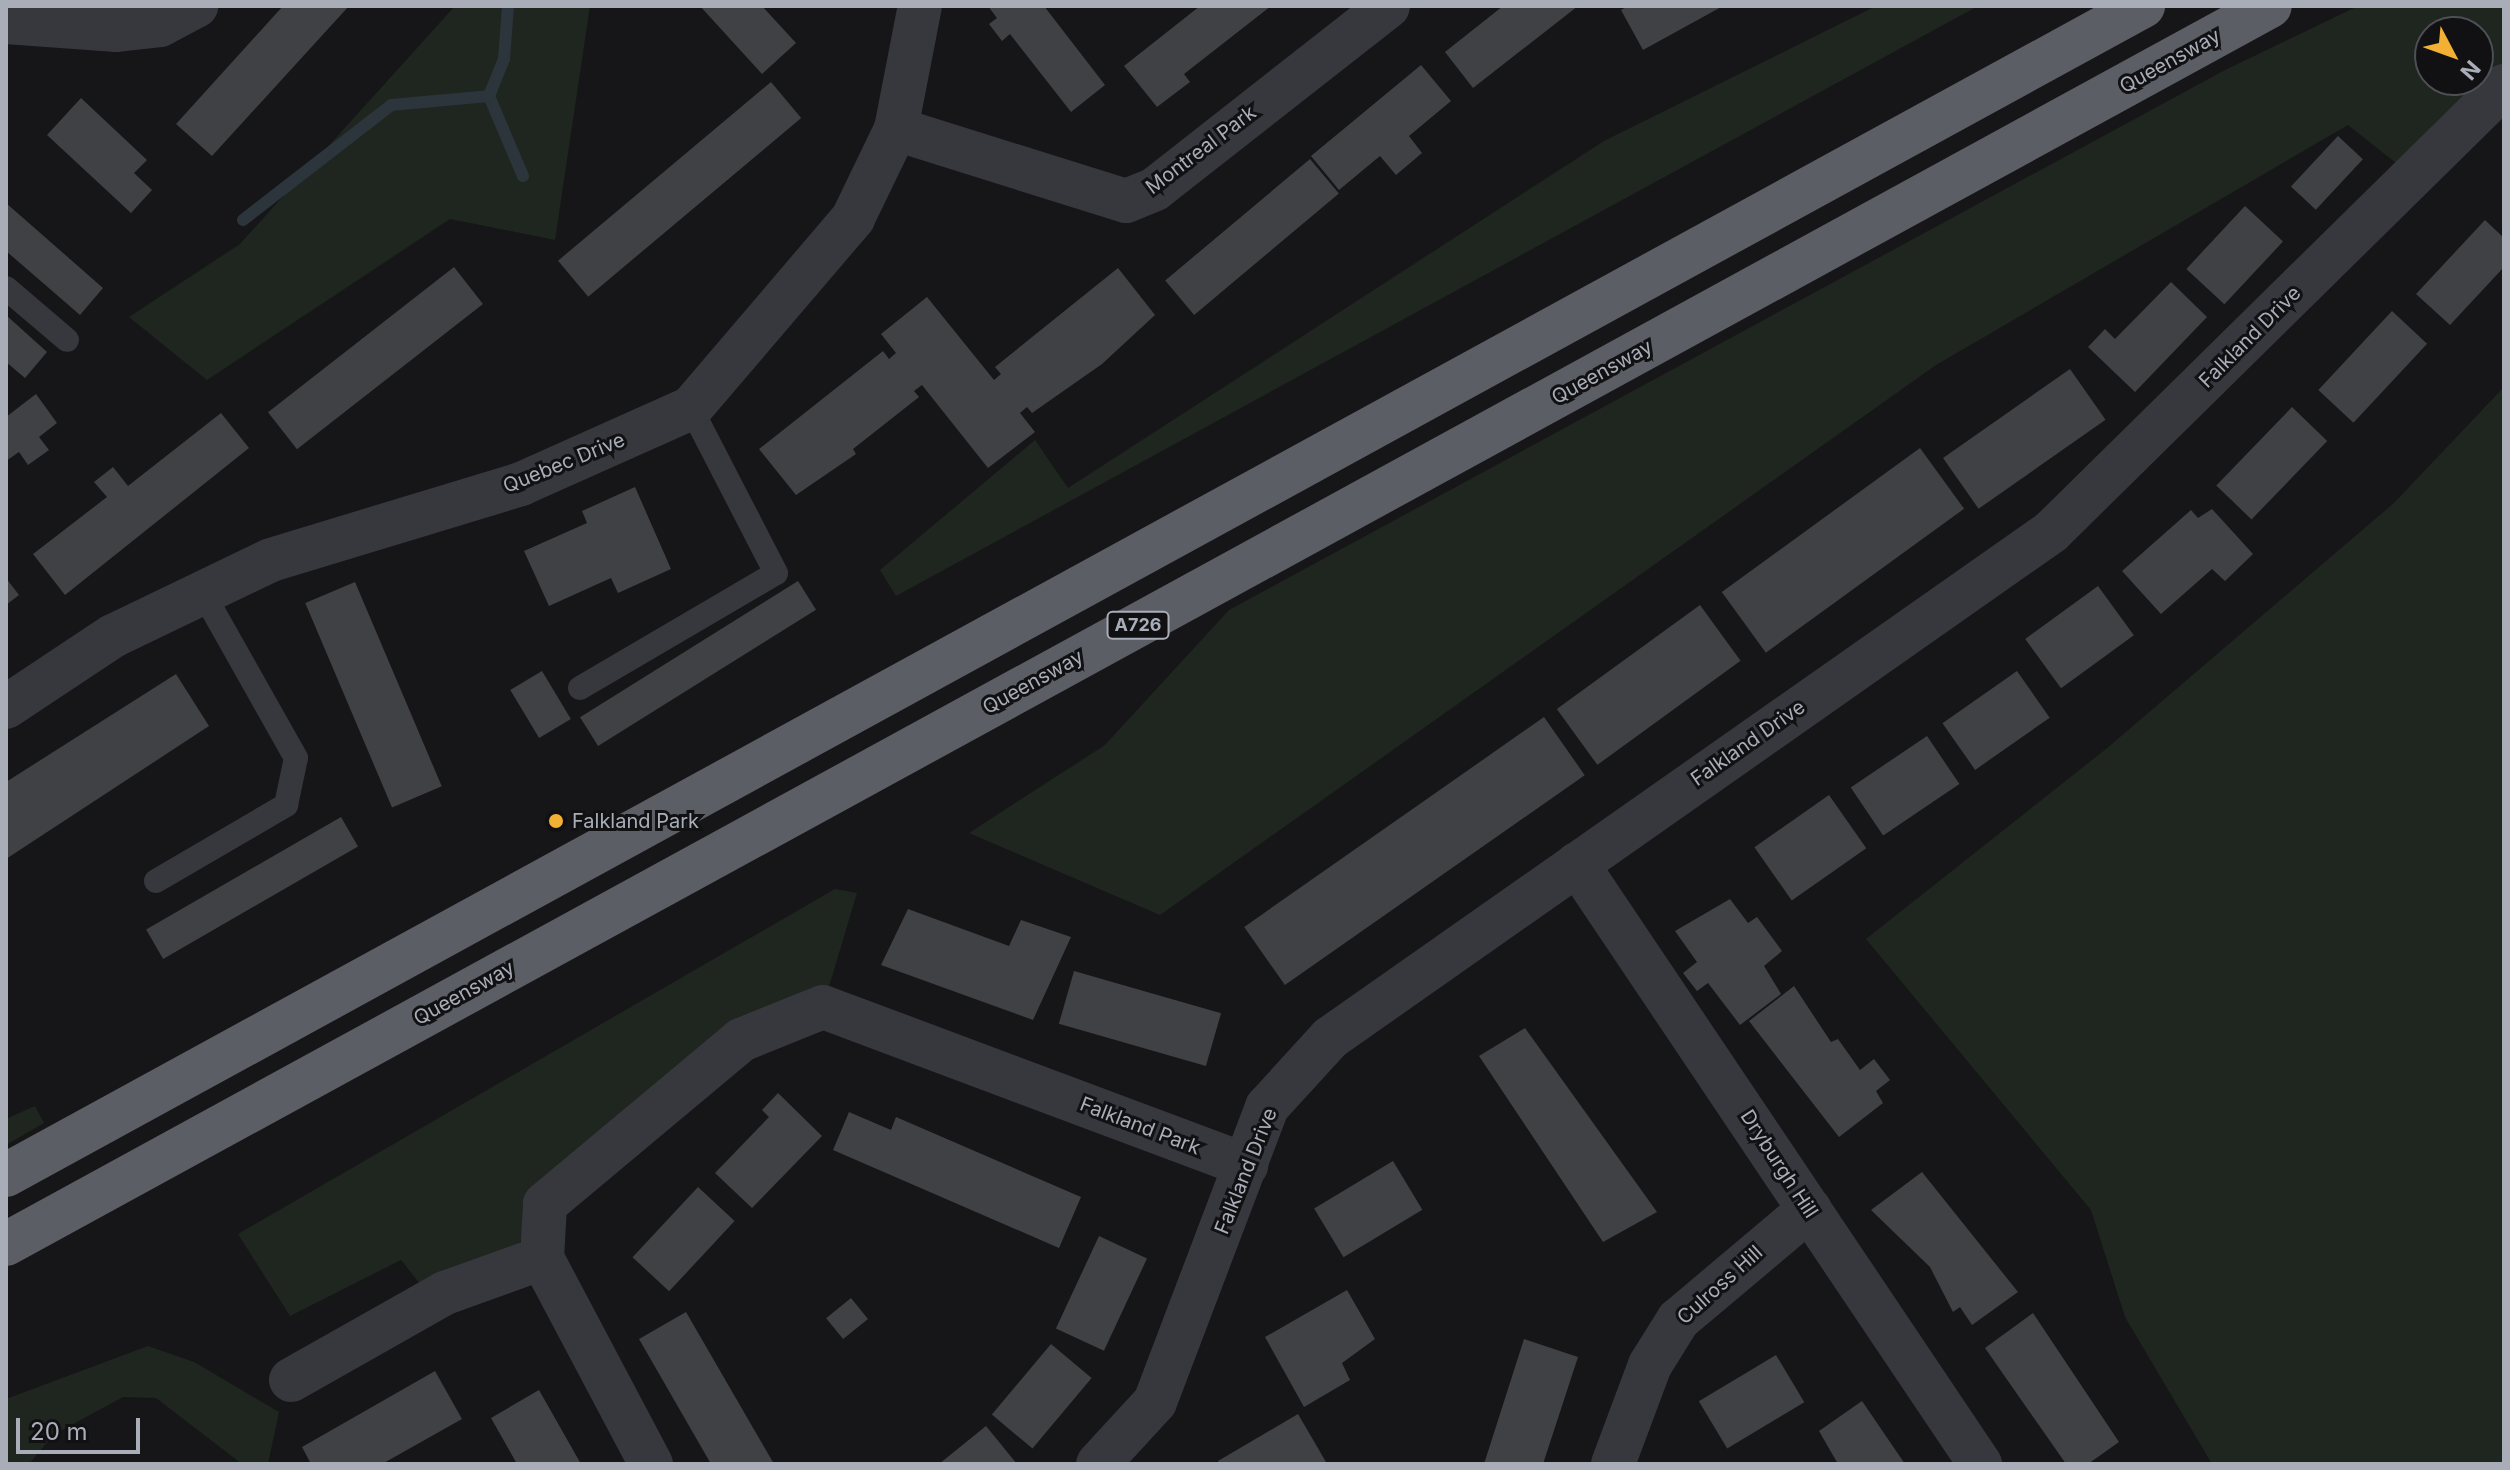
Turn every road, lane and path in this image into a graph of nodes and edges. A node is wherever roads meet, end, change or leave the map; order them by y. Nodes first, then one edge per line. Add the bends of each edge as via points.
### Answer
1 (196, 6) edge
2 (920, 6) edge
3 (1388, 6) edge
4 (2143, 6) edge
5 (2270, 6) edge
6 (6, 22) edge
7 (2504, 86) edge
8 (896, 129) junction
9 (6, 288) edge
10 (67, 340) dead end
11 (691, 408) junction
12 (203, 593) junction
13 (580, 688) dead end
14 (6, 707) edge
15 (1577, 864) junction
16 (156, 881) dead end
17 (1246, 1165) junction
18 (6, 1175) edge
19 (1810, 1209) junction
20 (6, 1244) edge
21 (542, 1258) junction
22 (291, 1380) dead end
23 (651, 1464) edge
24 (1098, 1464) edge
25 (1613, 1464) edge
26 (1980, 1464) edge

1 - 6 street via 160,25 117,30
2 - 8 street, Quebec Drive
3 - 8 street, Montreal Park via 1155,189 1126,201
4 - 18 highway
5 - 20 highway, Queensway / A726
7 - 15 street, Falkland Drive via 2051,532
8 - 11 street, Quebec Drive via 853,218
9 - 10 lane
11 - 12 street, Quebec Drive via 521,484 271,560
11 - 13 lane via 776,573
12 - 14 street, Quebec Drive via 113,636
12 - 16 lane via 296,758 286,805
15 - 17 street, Falkland Drive via 1330,1038 1267,1107
15 - 19 street, Dryburgh Hill
17 - 21 street, Falkland Park via 823,1007 741,1040 545,1204
17 - 24 street, Falkland Drive via 1155,1402
19 - 25 street, Culross Hill via 1678,1320 1650,1365
19 - 26 street, Dryburgh Hill via 1845,1272
21 - 22 street via 445,1293
21 - 23 street

